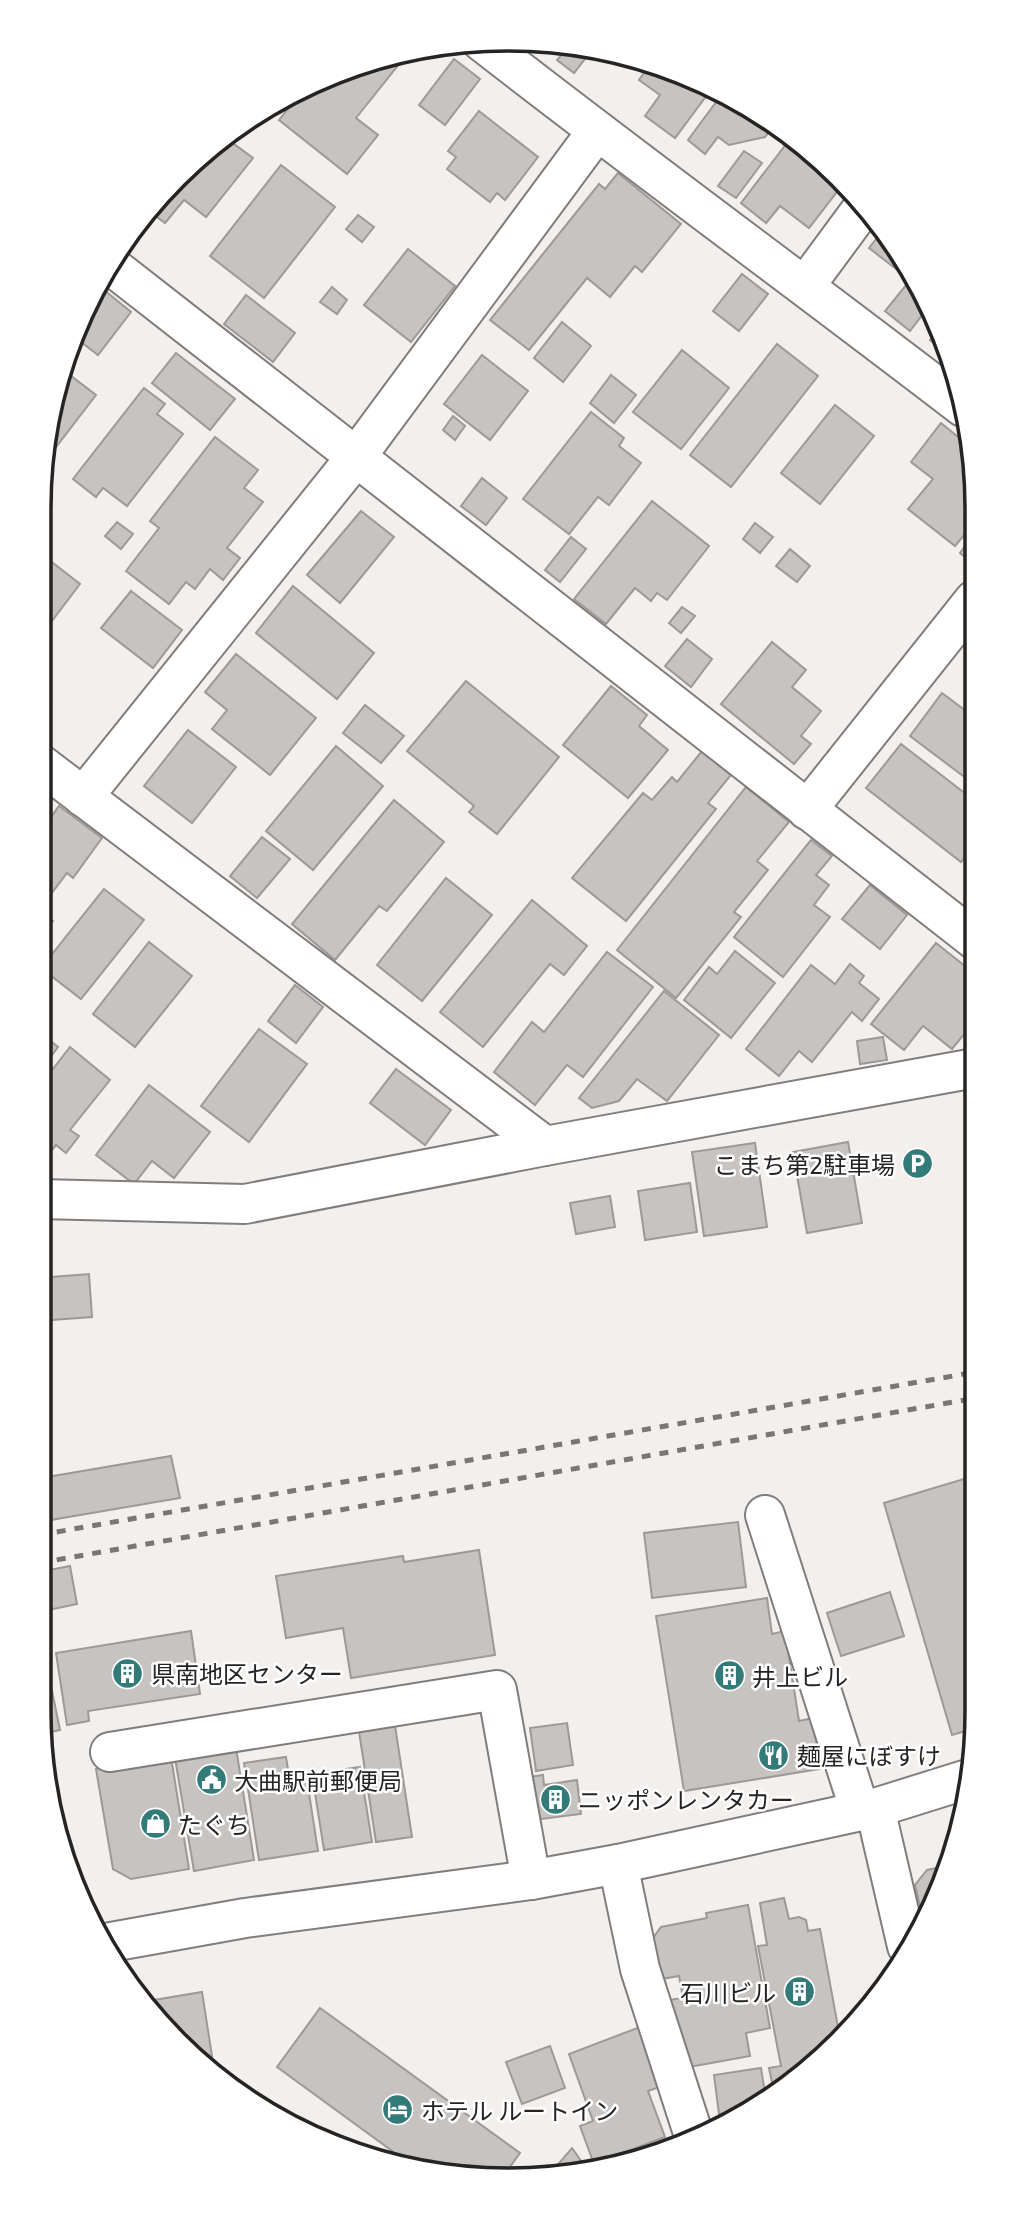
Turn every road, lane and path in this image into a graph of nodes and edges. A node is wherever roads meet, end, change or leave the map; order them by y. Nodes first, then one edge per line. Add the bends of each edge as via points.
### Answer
1 (494, 51) edge
2 (597, 131) junction
3 (858, 214) edge
4 (117, 271) edge
5 (805, 286) junction
6 (952, 398) edge
7 (356, 457) junction
8 (965, 611) edge
9 (51, 773) edge
10 (83, 797) junction
11 (807, 810) junction
12 (965, 932) edge
13 (965, 1070) edge
14 (545, 1146) junction
15 (51, 1199) edge
16 (765, 1515) dead end
17 (110, 1752) dead end
18 (959, 1782) edge
19 (868, 1810) junction
20 (618, 1864) junction
21 (531, 1880) junction
22 (905, 1938) edge
23 (113, 1942) edge
24 (692, 2129) edge

1 - 2 street
2 - 5 street
2 - 7 street
3 - 5 street
4 - 7 street
5 - 6 street
7 - 10 street
7 - 11 street
8 - 11 street
9 - 10 street
10 - 14 street
11 - 12 street
13 - 14 street
14 - 15 street via 244,1204
16 - 19 street
17 - 21 street via 497,1690
18 - 19 street
19 - 20 street
19 - 22 street
20 - 21 street
20 - 24 street via 640,1969
21 - 23 street via 245,1918

